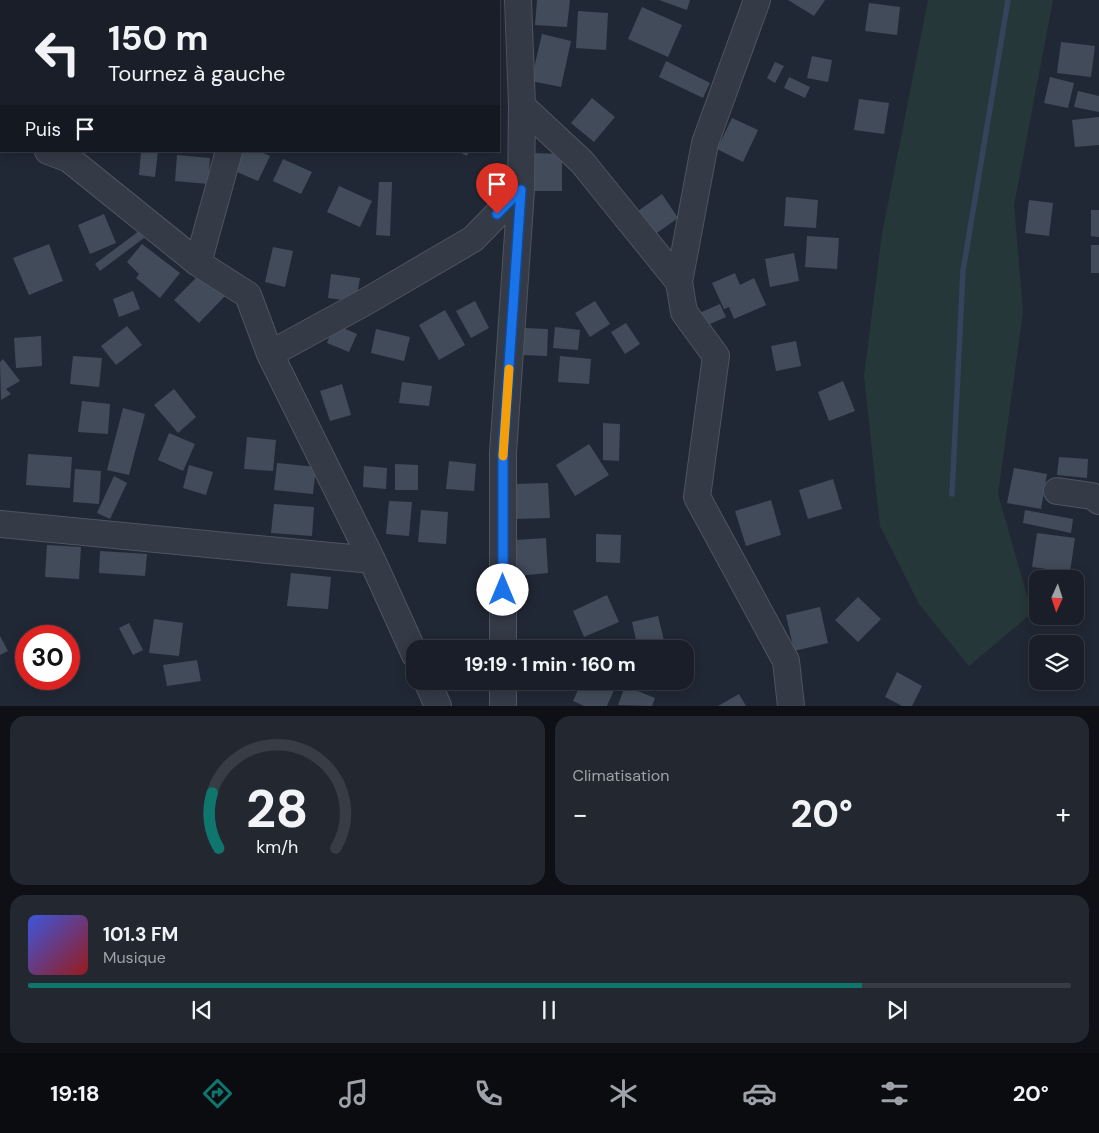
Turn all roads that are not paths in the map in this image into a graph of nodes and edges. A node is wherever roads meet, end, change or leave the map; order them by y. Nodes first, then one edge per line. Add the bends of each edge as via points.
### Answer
1 (518, 0) edge
2 (757, 0) edge
3 (522, 106) junction
4 (51, 152) edge
5 (229, 152) edge
6 (521, 190) junction
7 (198, 263) junction
8 (679, 282) junction
9 (270, 354) junction
10 (1057, 491) dead end
11 (1099, 501) edge
12 (0, 524) edge
13 (372, 560) junction
14 (408, 640) edge
15 (503, 640) edge
16 (431, 690) edge
17 (503, 690) edge
18 (438, 706) edge
19 (503, 706) edge
20 (791, 706) edge

1 - 3 street
2 - 8 street via 705,143
3 - 6 street
3 - 8 street via 582,162
4 - 7 street via 69,159
5 - 7 street
6 - 9 street via 473,239
6 - 15 street via 503,453
7 - 9 street via 248,295
8 - 20 street via 684,312 716,356 697,497 786,661
9 - 13 street
10 - 11 street via 1092,496
12 - 13 street
13 - 14 street
16 - 18 street
17 - 19 street

